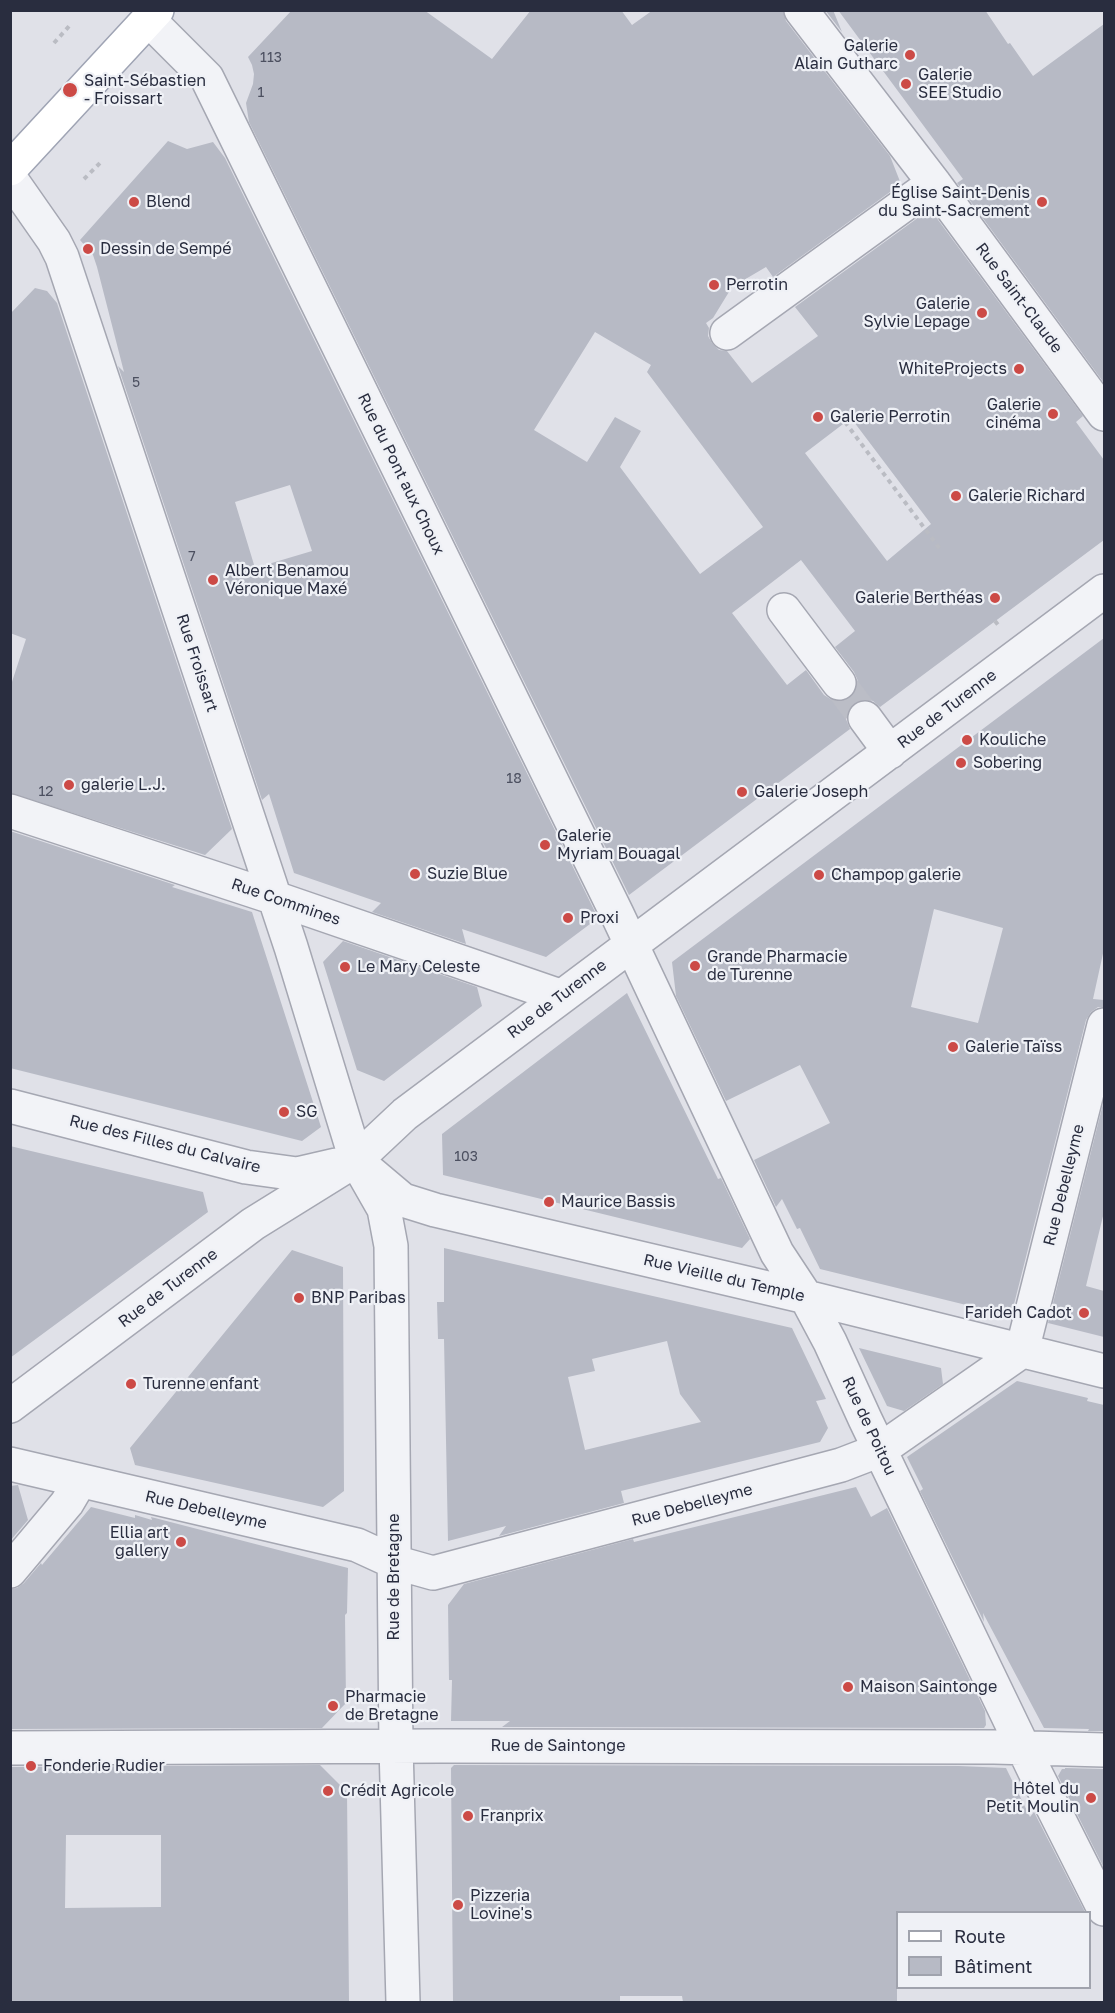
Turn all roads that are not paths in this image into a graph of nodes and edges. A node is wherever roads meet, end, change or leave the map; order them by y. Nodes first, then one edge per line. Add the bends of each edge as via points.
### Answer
1 (801, 10) edge
2 (153, 15) edge
3 (10, 169) edge
4 (10, 178) edge
5 (934, 183) junction
6 (727, 333) dead end
7 (1104, 414) edge
8 (1101, 603) edge
9 (784, 610) dead end
10 (839, 683) tunnel mouth
11 (865, 718) tunnel mouth
12 (890, 752) junction
13 (10, 811) edge
14 (275, 898) junction
15 (631, 944) junction
16 (560, 996) junction
17 (1104, 1025) edge
18 (10, 1106) edge
19 (356, 1160) junction
20 (806, 1297) junction
21 (1022, 1351) junction
22 (1104, 1371) edge
23 (10, 1406) edge
24 (880, 1450) junction
25 (10, 1464) edge
26 (80, 1481) junction
27 (394, 1562) junction
28 (10, 1571) edge
29 (396, 1746) junction
30 (10, 1748) edge
31 (1024, 1749) junction
32 (1104, 1750) edge
33 (1104, 1910) edge
34 (403, 2002) edge

1 - 5 street, Rue Saint-Claude
2 - 3 main road
2 - 15 street, Rue du Pont aux Choux via 207,78
4 - 14 street, Rue Froissart via 62,256
5 - 6 street
5 - 7 street, Rue Saint-Claude
8 - 12 street, Rue de Turenne
9 - 10 street
11 - 12 street
12 - 15 street, Rue de Turenne
13 - 14 street, Rue Commines
14 - 16 street, Rue Commines
14 - 19 street, Rue Froissart
15 - 16 street, Rue de Turenne
15 - 20 street, Rue de Poitou via 777,1253
16 - 19 street, Rue de Turenne via 405,1114
17 - 21 street, Rue Debelleyme
18 - 19 street, Rue des Filles du Calvaire via 246,1167 297,1174
19 - 20 street, Rue Vieille du Temple via 403,1200 435,1210
19 - 23 street, Rue de Turenne via 253,1224
19 - 27 street, Rue de Bretagne via 384,1209 391,1246
20 - 21 street, Rue Vieille du Temple
20 - 24 street, Rue de Poitou
21 - 22 street, Rue Vieille du Temple
21 - 24 street, Rue Debelleyme
24 - 27 street, Rue Debelleyme via 841,1465 433,1573
24 - 31 street, Rue de Poitou
25 - 26 street, Rue Debelleyme
26 - 27 street, Rue Debelleyme via 357,1545
26 - 28 street via 67,1503
27 - 29 street, Rue de Bretagne
29 - 30 street, Rue de Saintonge
29 - 31 street, Rue de Saintonge
29 - 34 street, Rue de Bretagne
31 - 32 street, Rue de Saintonge
31 - 33 street, Rue de Poitou

